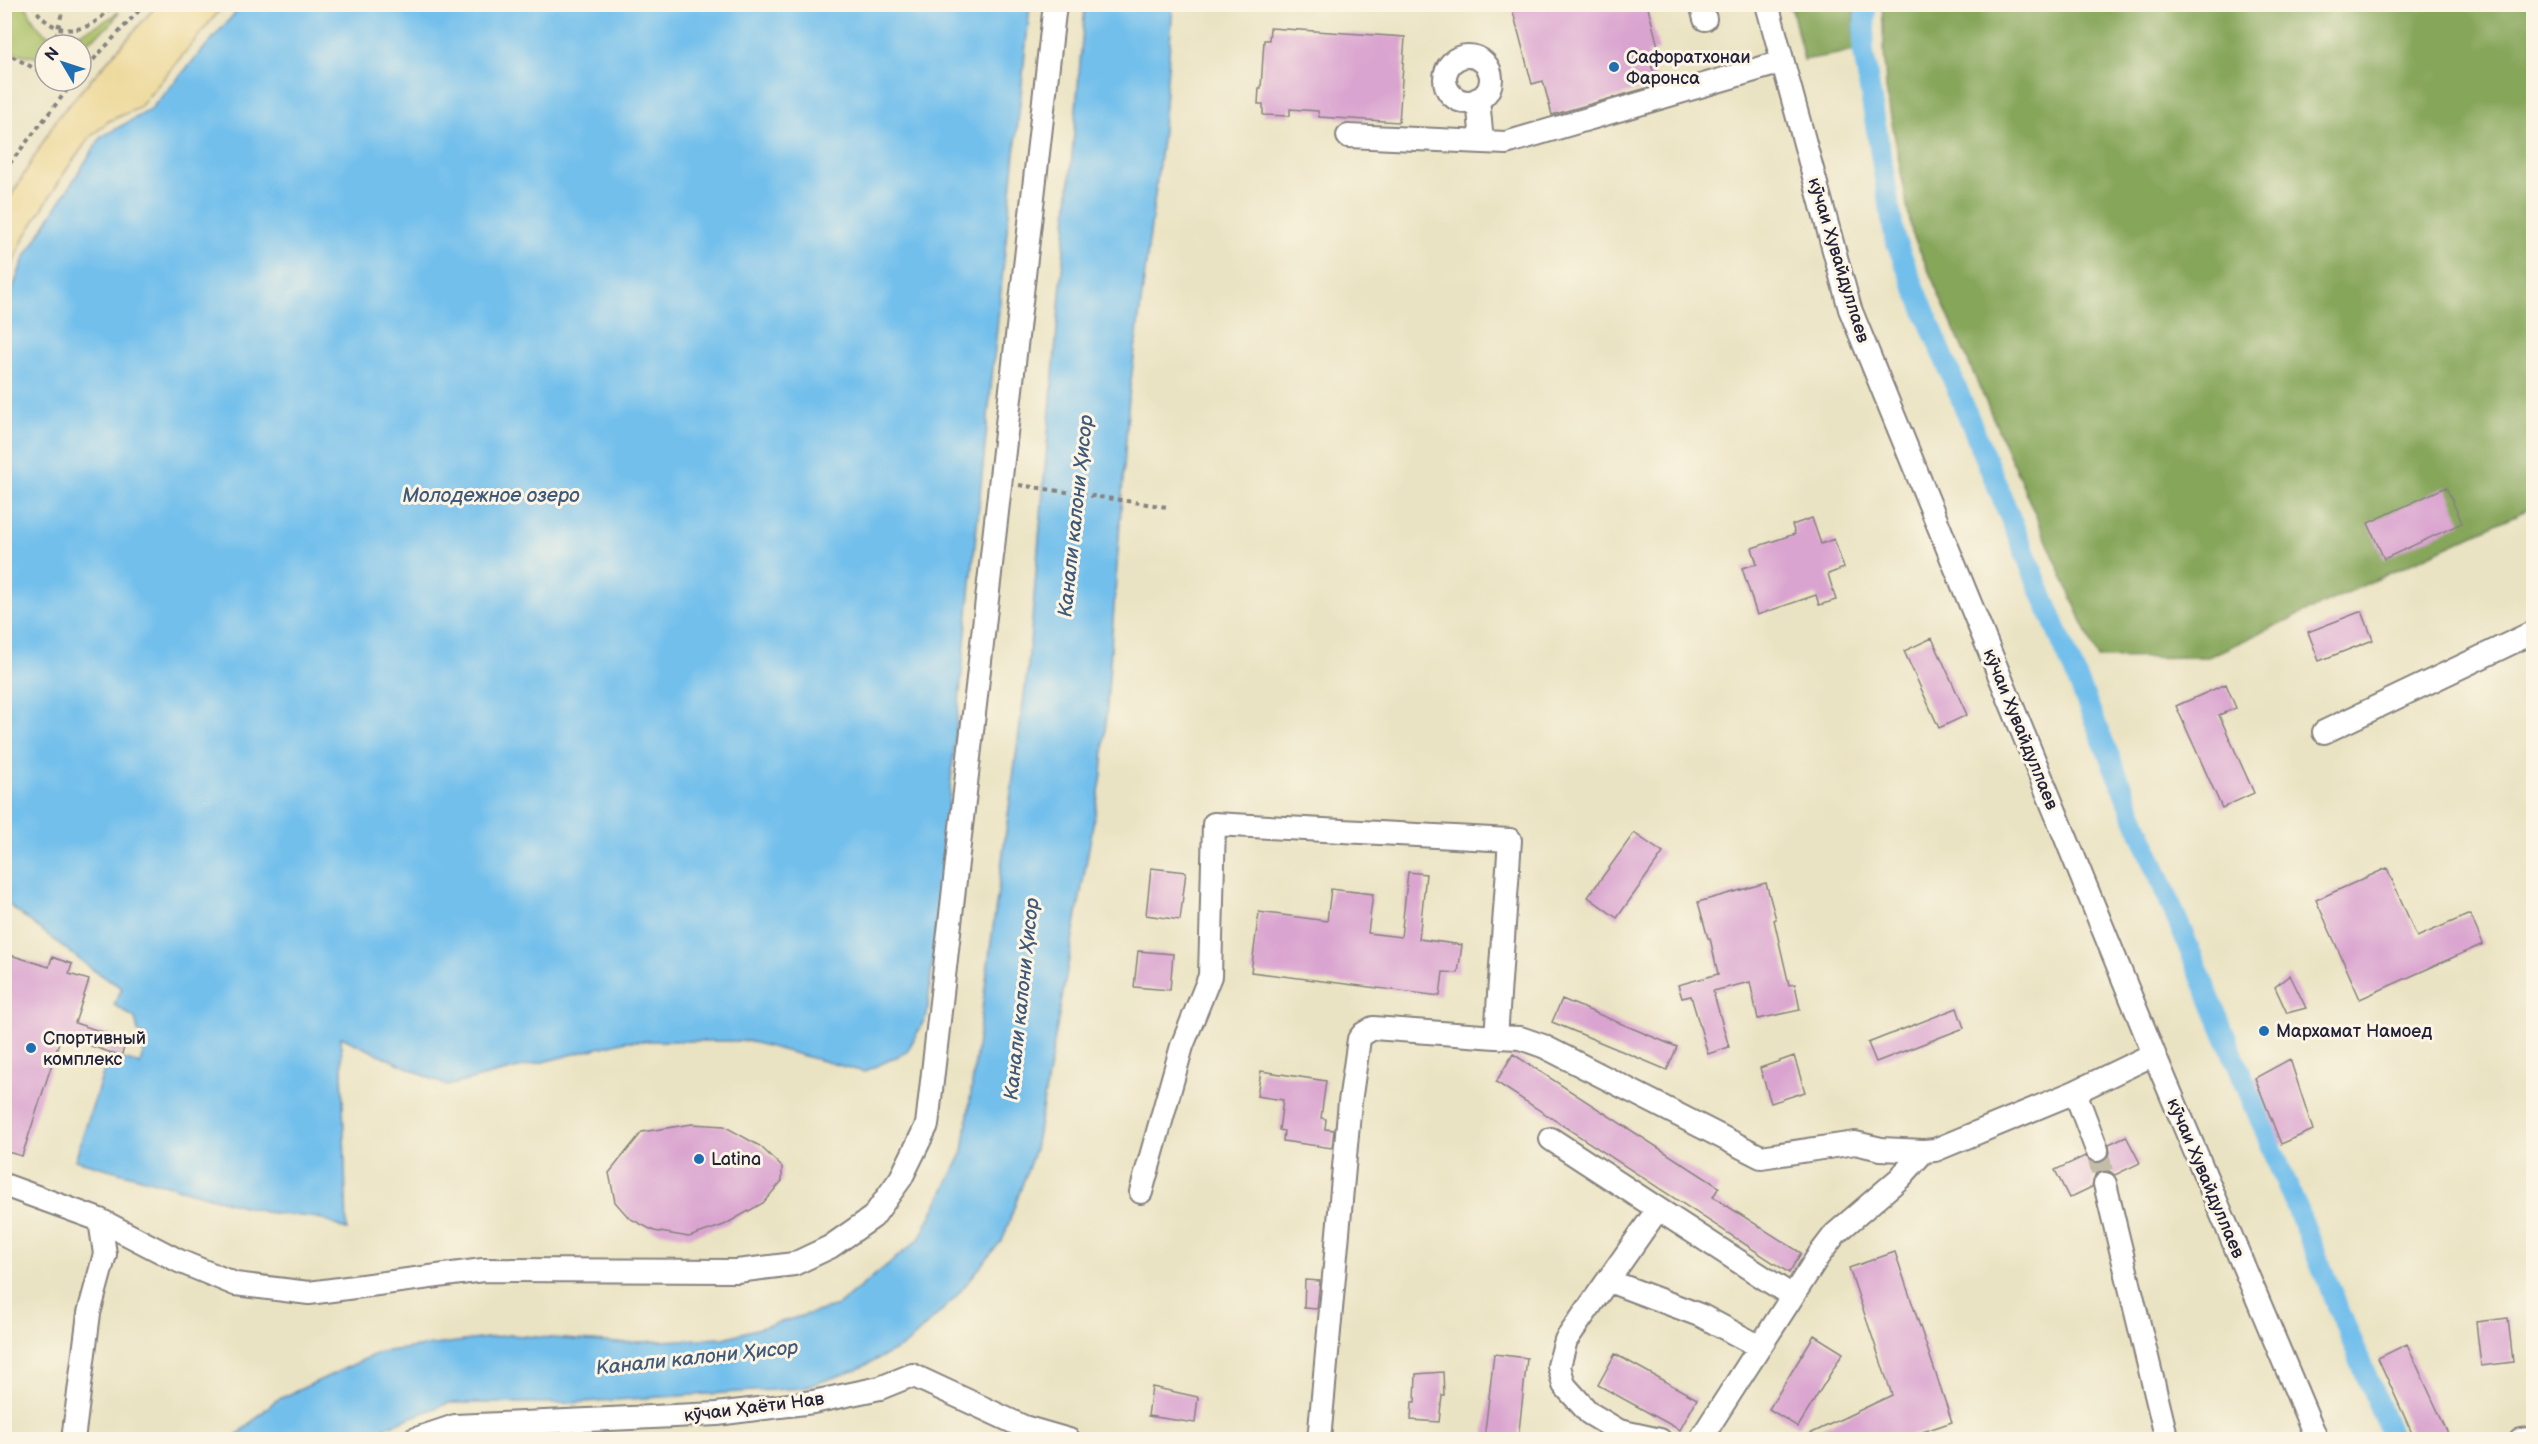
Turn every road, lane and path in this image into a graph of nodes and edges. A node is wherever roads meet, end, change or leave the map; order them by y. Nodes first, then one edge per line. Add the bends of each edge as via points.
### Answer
1 (33, 4) edge
2 (64, 4) edge
3 (112, 4) edge
4 (144, 4) edge
5 (1055, 4) edge
6 (1767, 4) edge
7 (57, 33) edge
8 (4, 52) edge
9 (93, 60) edge
10 (1782, 62) junction
11 (33, 68) edge
12 (65, 93) edge
13 (1478, 99) dead end
14 (1348, 136) dead end
15 (1482, 142) junction
16 (4, 171) edge
17 (1039, 488) dead end
18 (1167, 507) dead end
19 (2534, 632) edge
20 (2324, 732) dead end
21 (1496, 1037) junction
22 (2154, 1054) junction
23 (2075, 1092) junction
24 (1551, 1139) dead end
25 (2097, 1150) tunnel mouth
26 (1924, 1151) junction
27 (2105, 1184) tunnel mouth
28 (4, 1185) edge
29 (1141, 1192) dead end
30 (1658, 1209) junction
31 (100, 1220) junction
32 (1609, 1281) junction
33 (1792, 1296) junction
34 (1760, 1347) junction
35 (2534, 1438) edge
36 (73, 1440) edge
37 (413, 1440) edge
38 (1069, 1440) edge
39 (1320, 1440) edge
40 (1660, 1440) edge
41 (1700, 1440) edge
42 (2167, 1440) edge
43 (2316, 1440) edge
44 (2521, 1440) edge

1 - 3 path via 42,20 56,30 95,21
2 - 7 path
4 - 9 path
5 - 31 street via 927,1125 901,1178 873,1217 830,1247 794,1264 737,1271 483,1270 309,1293 236,1284 178,1261
6 - 10 street, кӯчаи Хувайдуллаев
8 - 11 path
10 - 15 street via 1506,143
10 - 22 street, кӯчаи Хувайдуллаев via 1850,309
12 - 16 path
13 - 15 street
14 - 15 street
17 - 18 path
19 - 20 street
21 - 26 street via 1520,1038 1542,1046 1761,1157 1855,1143
21 - 29 street via 1510,840 1214,824 1210,976 1178,1058
21 - 39 street via 1373,1028 1359,1039
22 - 23 street
22 - 43 street, кӯчаи Хувайдуллаев
23 - 25 street
23 - 26 street via 1950,1145
24 - 30 street
26 - 33 street via 1900,1178 1835,1234
27 - 42 street
28 - 31 street
30 - 32 street
30 - 33 street
31 - 36 street via 105,1254 90,1313
32 - 34 street via 1702,1316
32 - 40 street via 1566,1340 1559,1366 1564,1384 1589,1413 1619,1431
33 - 34 street
34 - 41 street
35 - 44 street
37 - 38 street, кӯчаи Ҳаёти Нав via 455,1426 717,1414 813,1402 880,1388 912,1375 1043,1434

